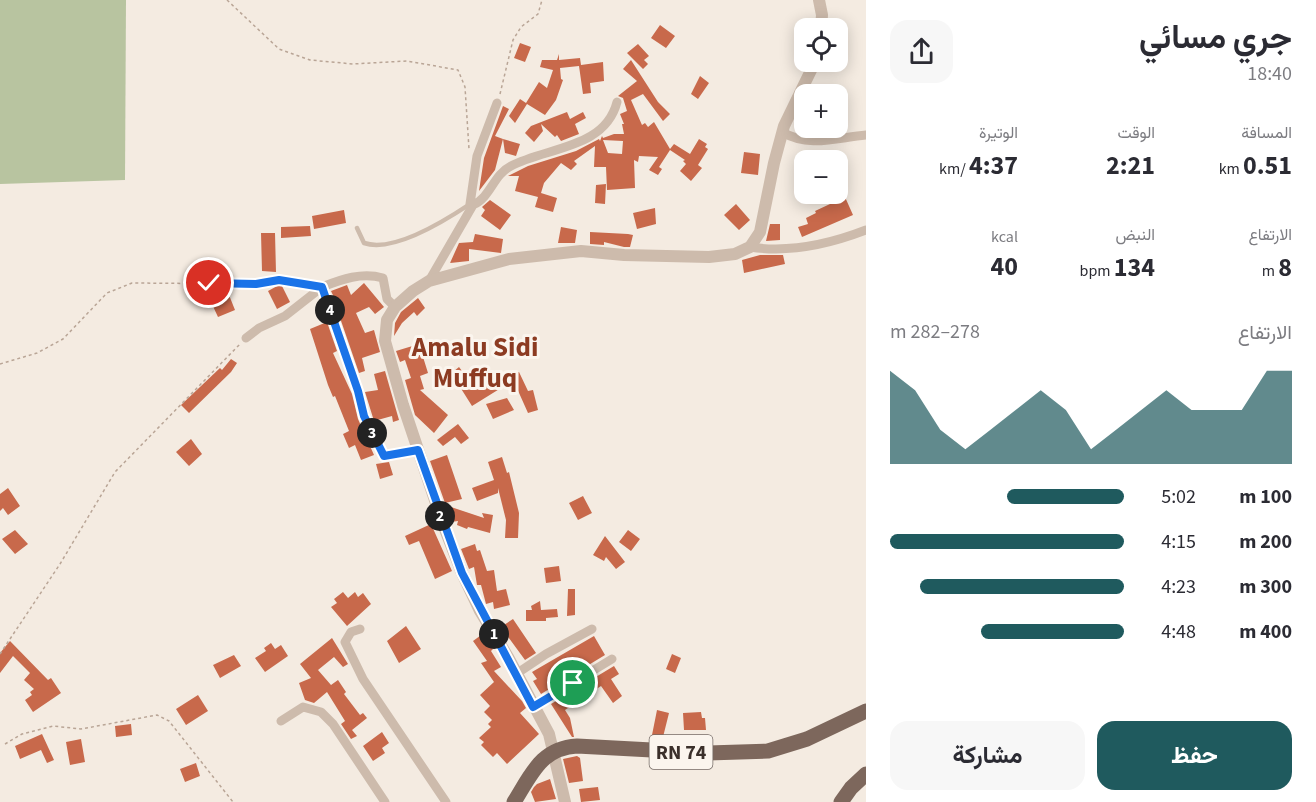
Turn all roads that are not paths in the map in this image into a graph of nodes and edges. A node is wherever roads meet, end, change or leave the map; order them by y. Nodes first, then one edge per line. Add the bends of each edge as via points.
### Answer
1 (819, 0) edge
2 (822, 18) edge
3 (810, 72) edge
4 (617, 102) dead end
5 (497, 103) road end
6 (782, 132) junction
7 (866, 135) edge
8 (472, 205) junction
9 (357, 228) dead end
10 (866, 230) edge
11 (750, 247) junction
12 (429, 281) junction
13 (322, 287) junction
14 (395, 307) junction
15 (246, 338) road end
16 (418, 450) junction
17 (360, 629) dead end
18 (592, 629) dead end
19 (612, 659) dead end
20 (516, 674) junction
21 (533, 707) junction
22 (866, 711) edge
23 (281, 721) dead end
24 (554, 750) junction
25 (866, 774) edge
26 (385, 802) edge
27 (446, 802) edge
28 (514, 802) edge
29 (565, 802) edge
30 (841, 802) edge

1 - 2 street
3 - 6 street
4 - 8 street via 614,115 590,137 509,166 483,201
5 - 8 street via 477,156
6 - 7 street via 797,141 811,142
6 - 11 street via 760,232
8 - 9 lane via 449,219 392,242 371,246 364,243
8 - 12 street
10 - 11 street via 839,241 773,250
11 - 12 street via 735,254 709,257 552,253 509,259
12 - 14 street
13 - 14 street via 345,278 383,278 387,299
13 - 15 street via 285,316
13 - 16 street via 364,416 384,456
14 - 16 street via 387,320 385,341
16 - 20 street via 462,573
17 - 27 street via 351,632 345,642 354,662
18 - 20 street
19 - 21 street
20 - 21 street
21 - 24 street
22 - 24 main road, RN 74 via 807,739 768,751 642,751 577,746
23 - 26 street via 303,707 321,712 333,723
24 - 28 main road via 537,767
24 - 29 street
25 - 30 main road

